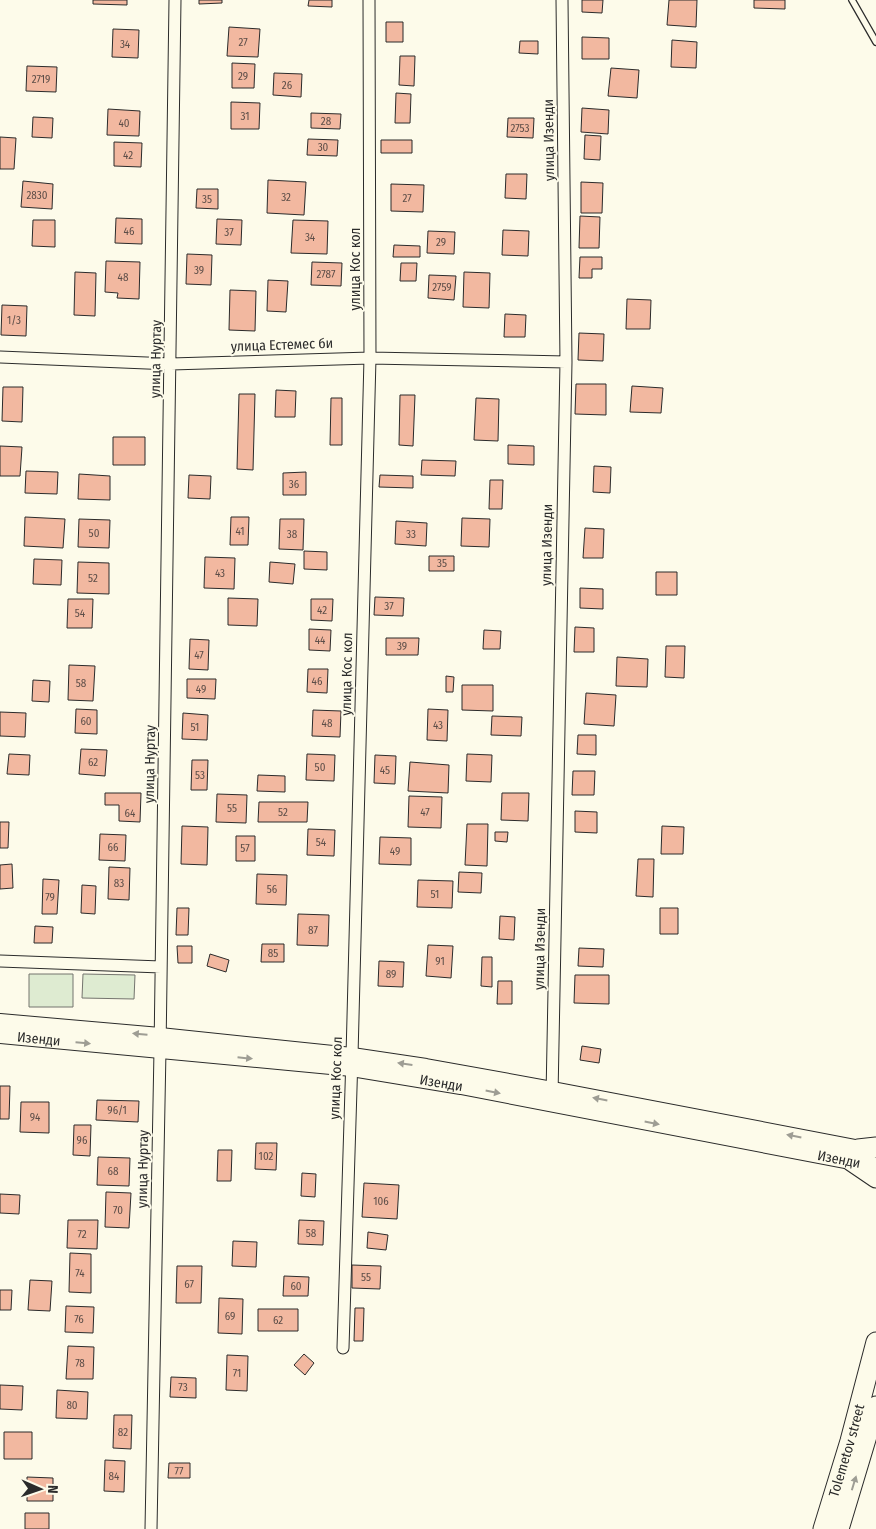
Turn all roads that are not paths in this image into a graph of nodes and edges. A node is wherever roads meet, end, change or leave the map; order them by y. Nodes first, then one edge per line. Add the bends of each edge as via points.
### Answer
1 (175, 0) edge
2 (369, 0) edge
3 (562, 0) edge
4 (852, 0) edge
5 (876, 42) edge
6 (0, 357) edge
7 (370, 358) junction
8 (566, 362) junction
9 (171, 364) junction
10 (0, 961) edge
11 (162, 967) junction
12 (0, 1022) edge
13 (0, 1035) edge
14 (160, 1043) junction
15 (352, 1062) junction
16 (552, 1096) junction
17 (865, 1152) edge
18 (876, 1166) edge
19 (876, 1178) edge
20 (876, 1342) edge
21 (342, 1348) dead end
22 (876, 1406) edge
23 (151, 1529) edge
24 (823, 1529) edge
25 (839, 1529) edge

1 - 9 street, улица Нуртау
2 - 7 street, улица Кос кол
3 - 8 street, улица Изенди
4 - 5 lane
6 - 9 street, улица Естемес би
7 - 8 street, улица Естемес би
7 - 9 street, улица Естемес би
7 - 15 street, улица Кос кол
8 - 16 street, улица Изенди
9 - 11 street, улица Нуртау
10 - 11 street
11 - 14 street, улица Нуртау
14 -> 12 street, Изенди
13 -> 14 street, Изенди
14 - 15 street, Изенди
14 - 23 street, улица Нуртау
15 - 16 street, Изенди via 426,1067
15 - 21 street, улица Кос кол
16 - 17 street, Изенди
17 - 18 street, Изенди
17 - 19 main road
20 - 24 main road, Tolemetov street
25 -> 22 main road, Tolemetov street

